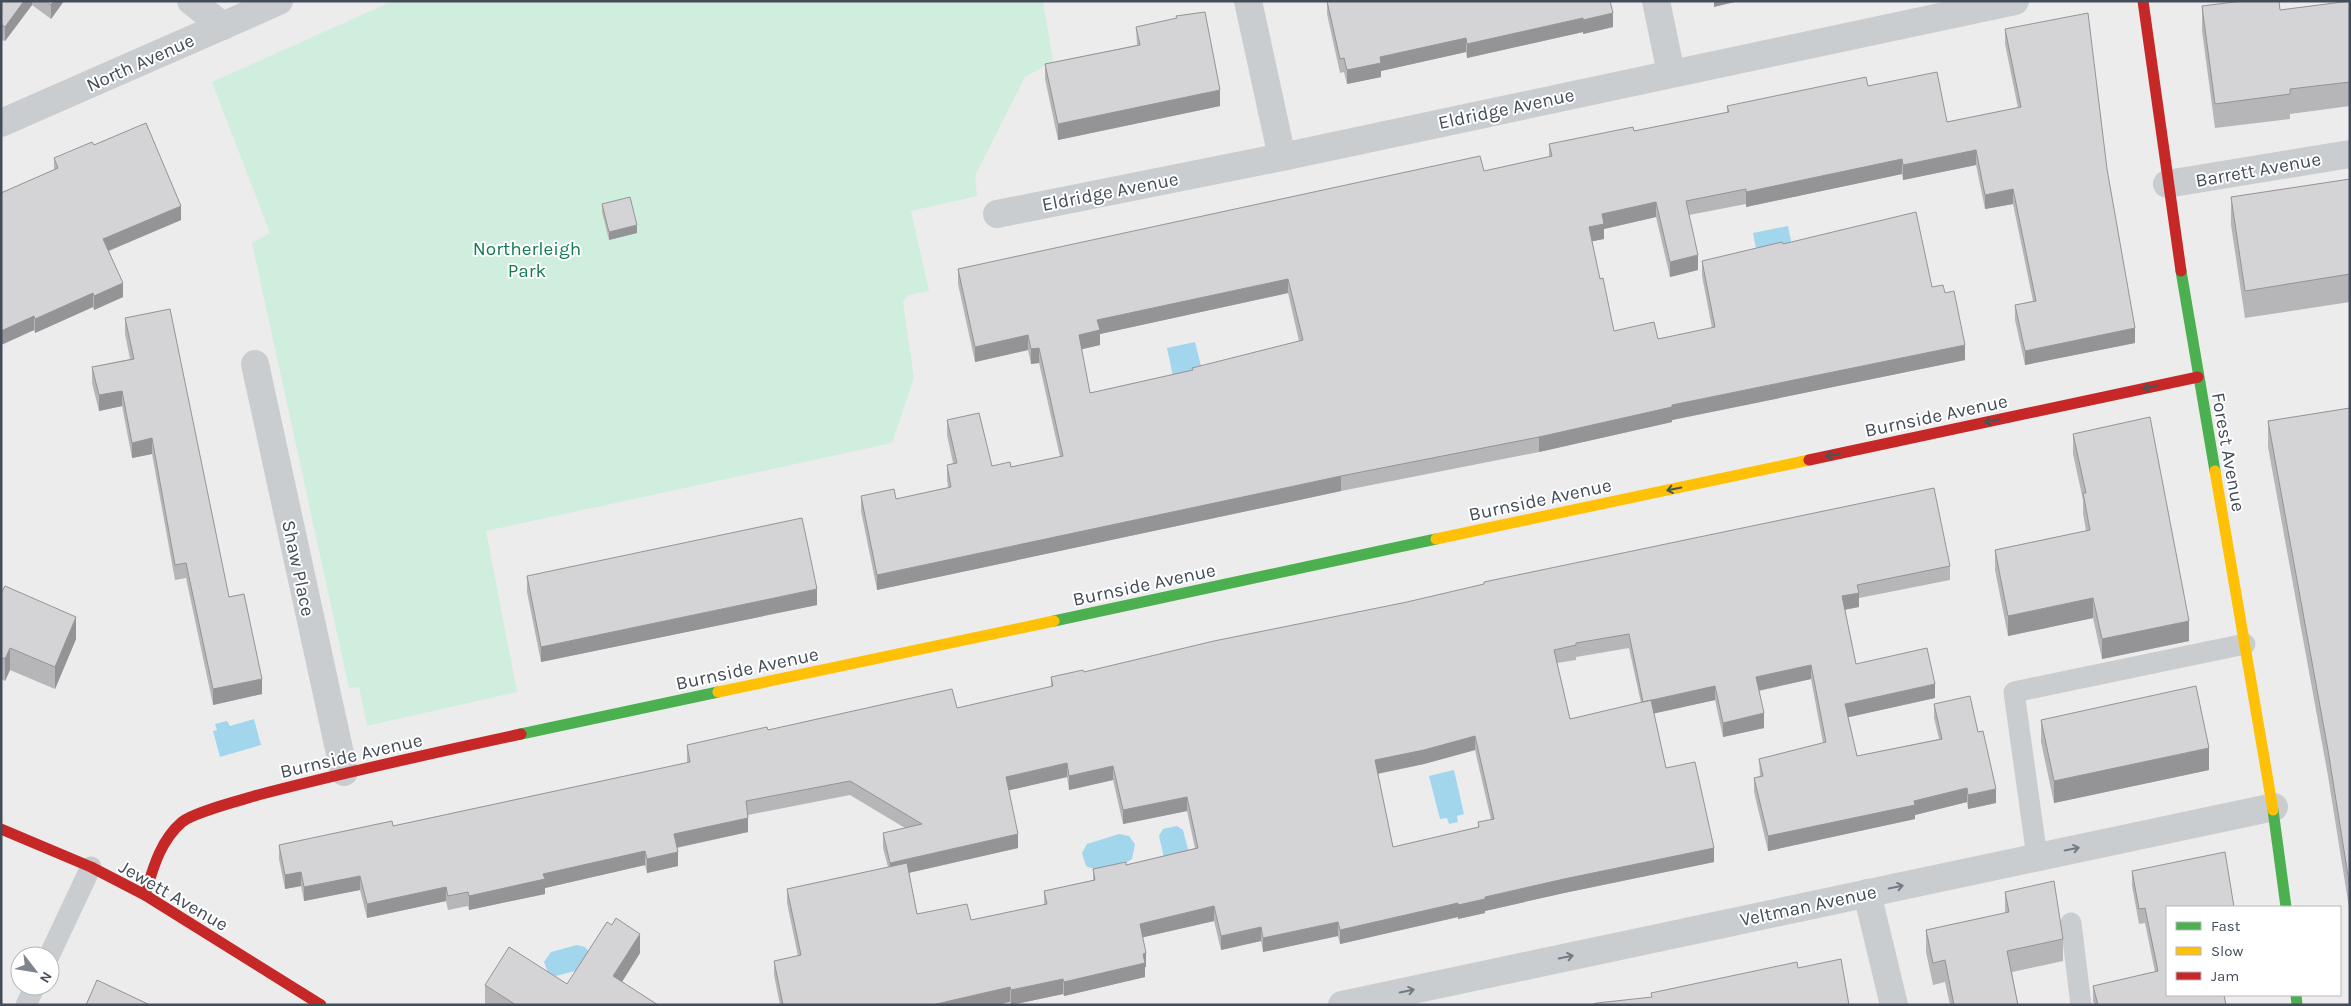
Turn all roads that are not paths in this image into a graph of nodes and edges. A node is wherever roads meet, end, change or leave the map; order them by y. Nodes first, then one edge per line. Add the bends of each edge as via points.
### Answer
1 (192, 1) edge
2 (279, 1) edge
3 (1248, 1) edge
4 (1656, 1) edge
5 (2015, 1) edge
6 (2143, 1) edge
7 (222, 26) junction
8 (1671, 73) junction
9 (1, 123) edge
10 (2350, 154) edge
11 (1282, 157) junction
12 (2167, 184) junction
13 (996, 214) dead end
14 (255, 364) dead end
15 (2198, 377) junction
16 (2245, 644) junction
17 (344, 772) junction
18 (2274, 807) junction
19 (1, 829) edge
20 (2038, 857) junction
21 (91, 867) junction
22 (1867, 893) junction
23 (144, 895) junction
24 (2286, 906) edge
25 (2071, 922) dead end
26 (54, 946) edge
27 (1357, 1003) edge
28 (321, 1005) edge
29 (1894, 1005) edge
30 (2081, 1005) edge

1 - 7 street
2 - 7 street, North Avenue
3 - 11 street
4 - 8 street
5 - 8 street, Eldridge Avenue
6 - 12 street, Forest Avenue
7 - 9 street, North Avenue
8 - 11 street, Eldridge Avenue
10 - 12 street, Barrett Avenue
11 - 13 street, Eldridge Avenue
12 - 15 street, Forest Avenue
14 - 17 street, Shaw Place
15 - 16 street, Forest Avenue
15 -> 17 street, Burnside Avenue
16 - 18 street, Forest Avenue
16 - 20 lane via 2014,692
17 - 23 street, Burnside Avenue via 230,803 184,820 168,836 157,856
20 -> 18 street, Veltman Avenue
18 - 24 street, Forest Avenue
19 - 21 street, Jewett Avenue
22 -> 20 street, Veltman Avenue
21 - 23 street, Jewett Avenue
21 - 26 lane
27 -> 22 street, Veltman Avenue
22 - 29 street
23 - 28 street, Jewett Avenue
25 - 30 lane

